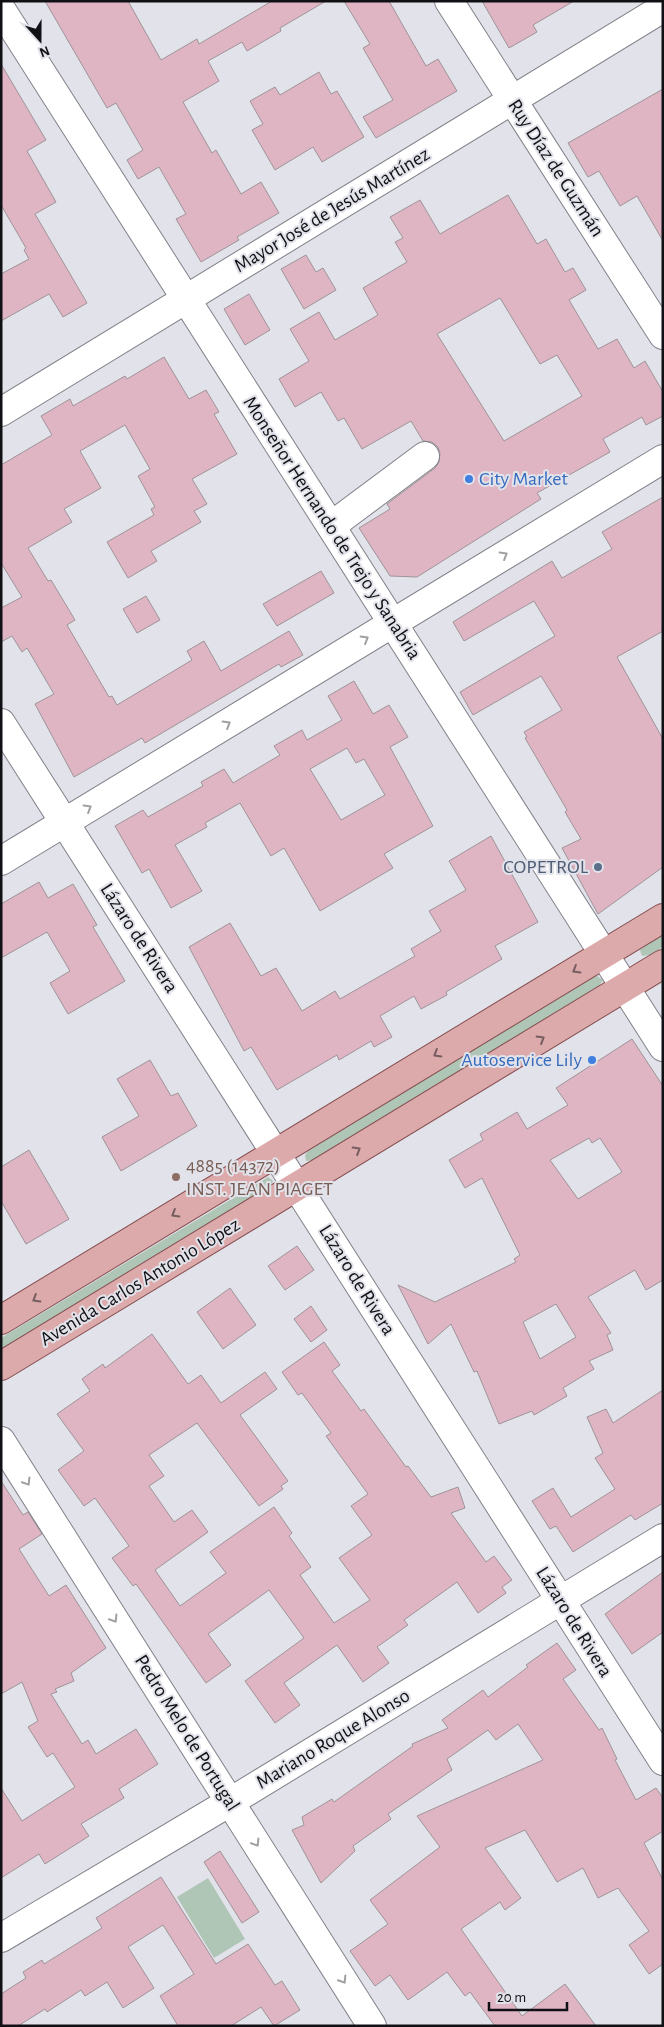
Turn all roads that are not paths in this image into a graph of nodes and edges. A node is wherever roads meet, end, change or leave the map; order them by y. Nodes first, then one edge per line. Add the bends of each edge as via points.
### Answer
1 (450, 1) edge
2 (663, 8) edge
3 (1, 9) edge
4 (512, 100) junction
5 (186, 299) junction
6 (663, 335) edge
7 (1, 412) edge
8 (425, 456) dead end
9 (663, 459) edge
10 (331, 526) junction
11 (392, 623) junction
12 (1, 723) edge
13 (65, 822) junction
14 (1, 861) edge
15 (663, 918) edge
16 (603, 954) junction
17 (663, 964) edge
18 (624, 988) junction
19 (663, 1047) edge
20 (276, 1152) junction
21 (298, 1186) junction
22 (1, 1320) edge
23 (1, 1366) edge
24 (1, 1440) edge
25 (663, 1538) edge
26 (560, 1600) junction
27 (663, 1761) edge
28 (230, 1802) junction
29 (1, 1938) edge
30 (372, 2026) edge

1 - 4 street, Ruy Díaz de Guzmán
2 - 4 street, Mayor José de Jesús Martínez
3 - 5 street, Monseñor Hernando de Trejo y Sanabria
4 - 5 street, Mayor José de Jesús Martínez
4 - 6 street, Ruy Díaz de Guzmán
5 - 7 street, Mayor José de Jesús Martínez
5 - 10 street, Monseñor Hernando de Trejo y Sanabria
8 - 10 street
11 -> 9 street
10 - 11 street, Monseñor Hernando de Trejo y Sanabria
13 -> 11 street
11 - 16 street, Monseñor Hernando de Trejo y Sanabria
12 - 13 street, Lázaro de Rivera
13 - 14 street
13 - 20 street, Lázaro de Rivera
15 - 16 main road, Avenida Carlos Antonio López
16 - 18 street, Monseñor Hernando de Trejo y Sanabria
16 -> 20 main road, Avenida Carlos Antonio López
17 - 18 main road, Avenida Carlos Antonio López
18 - 19 street, Monseñor Hernando de Trejo y Sanabria
21 -> 18 main road, Avenida Carlos Antonio López
20 - 21 street, Lázaro de Rivera
20 -> 22 main road, Avenida Carlos Antonio López
21 - 23 main road, Avenida Carlos Antonio López
21 - 26 street, Lázaro de Rivera
24 -> 28 street, Pedro Melo de Portugal
25 - 26 street, Mariano Roque Alonso
26 - 27 street, Lázaro de Rivera
26 - 28 street, Mariano Roque Alonso
28 - 29 street, Mariano Roque Alonso
28 -> 30 street, Pedro Melo de Portugal

